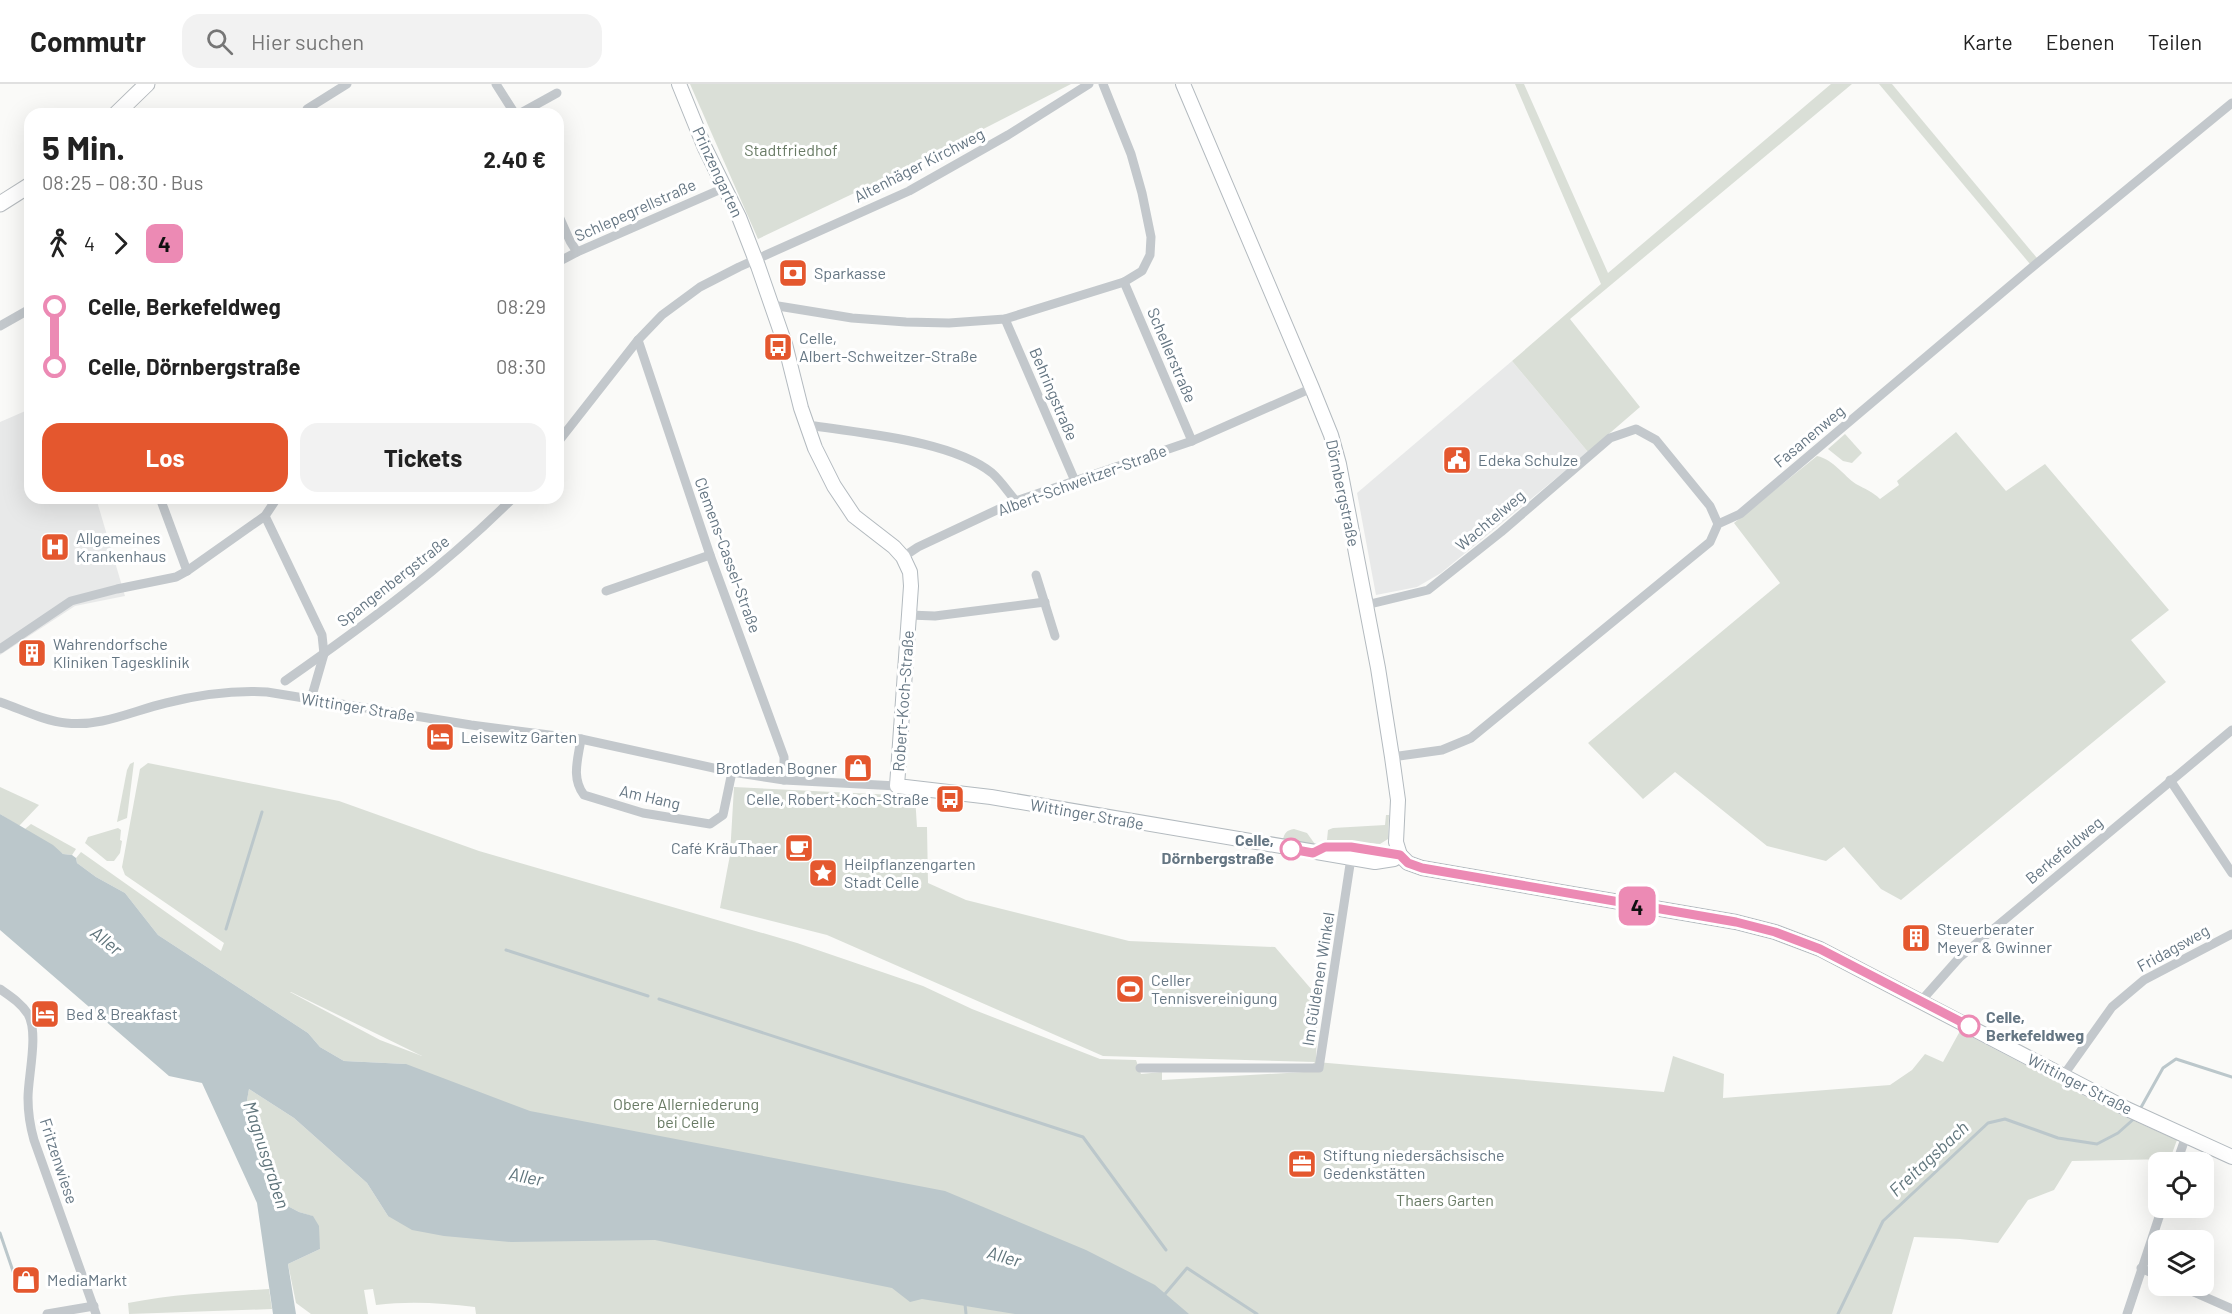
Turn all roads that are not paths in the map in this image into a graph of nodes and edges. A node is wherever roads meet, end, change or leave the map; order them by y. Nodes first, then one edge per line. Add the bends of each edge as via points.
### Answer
1 (147, 84) edge
2 (347, 84) edge
3 (496, 84) edge
4 (679, 84) edge
5 (1089, 84) edge
6 (1103, 84) edge
7 (1183, 84) edge
8 (556, 93) dead end
9 (2232, 103) edge
10 (122, 108) edge
11 (309, 108) edge
12 (513, 108) edge
13 (528, 108) edge
14 (726, 188) junction
15 (24, 189) edge
16 (0, 204) edge
17 (564, 228) edge
18 (577, 252) junction
19 (564, 259) edge
20 (756, 260) junction
21 (1124, 282) junction
22 (772, 305) junction
23 (24, 312) edge
24 (1005, 319) junction
25 (0, 326) edge
26 (638, 340) junction
27 (1312, 388) junction
28 (807, 427) junction
29 (564, 434) edge
30 (1192, 441) junction
31 (1075, 481) junction
32 (1016, 501) junction
33 (162, 504) edge
34 (274, 504) edge
35 (507, 504) edge
36 (265, 516) junction
37 (1718, 524) junction
38 (710, 555) junction
39 (903, 557) junction
40 (187, 572) junction
41 (1036, 575) dead end
42 (606, 591) dead end
43 (1044, 602) junction
44 (1366, 605) junction
45 (909, 615) junction
46 (1055, 636) dead end
47 (0, 649) edge
48 (324, 654) junction
49 (285, 681) dead end
50 (311, 699) junction
51 (0, 702) edge
52 (2232, 730) edge
53 (581, 739) junction
54 (1392, 757) junction
55 (732, 772) junction
56 (784, 780) junction
57 (2170, 780) junction
58 (897, 786) junction
59 (1400, 855) junction
60 (1351, 858) junction
61 (2232, 873) edge
62 (2232, 934) edge
63 (0, 989) edge
64 (1921, 1001) junction
65 (1140, 1068) dead end
66 (2063, 1076) junction
67 (2186, 1136) junction
68 (2180, 1152) edge
69 (2232, 1157) edge
70 (2158, 1218) edge
71 (2141, 1268) junction
72 (2148, 1271) edge
73 (2203, 1296) edge
74 (2232, 1309) edge
75 (95, 1310) edge
76 (47, 1314) edge
77 (2127, 1314) edge

1 - 10 main road
2 - 11 street
3 - 12 street
4 - 14 main road, Prinzengarten
5 - 20 street, Altenhäger Kirchweg via 909,191
6 - 21 street via 1131,154 1151,237 1150,255 1142,271
7 - 27 main road, Dörnbergstraße
8 - 13 street
9 - 37 street, Fasanenweg via 1740,514
14 - 18 street, Schlepegrellstraße
14 - 20 main road, Prinzengarten
15 - 16 main road
17 - 18 street
18 - 19 street, Schlepegrellstraße
20 - 22 main road
20 - 26 street via 700,287 662,315
21 - 24 street
21 - 30 street, Schellerstraße
22 - 24 street via 906,322
22 - 28 main road
23 - 25 street
24 - 31 street, Behringstraße
26 - 29 street
26 - 38 street, Clemens-Cassel-Straße
27 - 30 street, Albert-Schweitzer-Straße
27 - 44 main road, Dörnbergstraße via 1339,464
28 - 32 street via 889,437 932,447 990,472
28 - 39 main road via 845,504
30 - 31 street, Albert-Schweitzer-Straße
31 - 32 street, Albert-Schweitzer-Straße
32 - 39 street, Albert-Schweitzer-Straße
33 - 40 street
34 - 36 street
35 - 48 street, Spangenbergstraße via 415,586
36 - 40 street
36 - 48 street via 322,635
37 - 44 street, Wachtelweg via 1710,506 1656,440 1636,429 1610,438 1428,590
37 - 54 street via 1710,543 1471,738 1442,750
38 - 42 street
38 - 56 street, Clemens-Cassel-Straße via 784,757
39 - 45 main road, Robert-Koch-Straße via 910,572
40 - 47 street via 71,601
41 - 43 street
43 - 45 street, Robert-Koch-Straße via 934,616
43 - 46 street
44 - 54 main road, Dörnbergstraße
45 - 58 main road, Robert-Koch-Straße
48 - 49 street, Spangenbergstraße
48 - 50 street
50 - 51 street, Wittinger Straße via 248,691 201,696 100,723 66,723
50 - 53 street, Wittinger Straße
52 - 57 street, Berkefeldweg
53 - 55 street, Wittinger Straße
53 - 55 street, Am Hang via 575,776 584,795 643,813 710,824 723,815
54 - 59 main road, Dörnbergstraße
55 - 56 street, Wittinger Straße
56 - 58 street, Wittinger Straße
57 - 61 street
57 - 64 street, Berkefeldweg via 1960,957
58 - 60 main road, Wittinger Straße via 991,797
59 - 60 main road, Wittinger Straße via 1378,862
59 - 64 main road, Wittinger Straße via 1422,868 1775,932 1820,949
60 - 65 street, Im Güldenen Winkel via 1320,1068
62 - 66 street, Fridagsweg via 2144,980 2112,1007
63 - 75 street, Fritzenwiese via 28,1015 32,1032 29,1119
64 - 66 main road, Wittinger Straße
66 - 67 main road, Wittinger Straße
67 - 68 street
67 - 69 main road, Wittinger Straße
70 - 71 street
71 - 72 street
71 - 77 street
73 - 74 street
75 - 76 street

